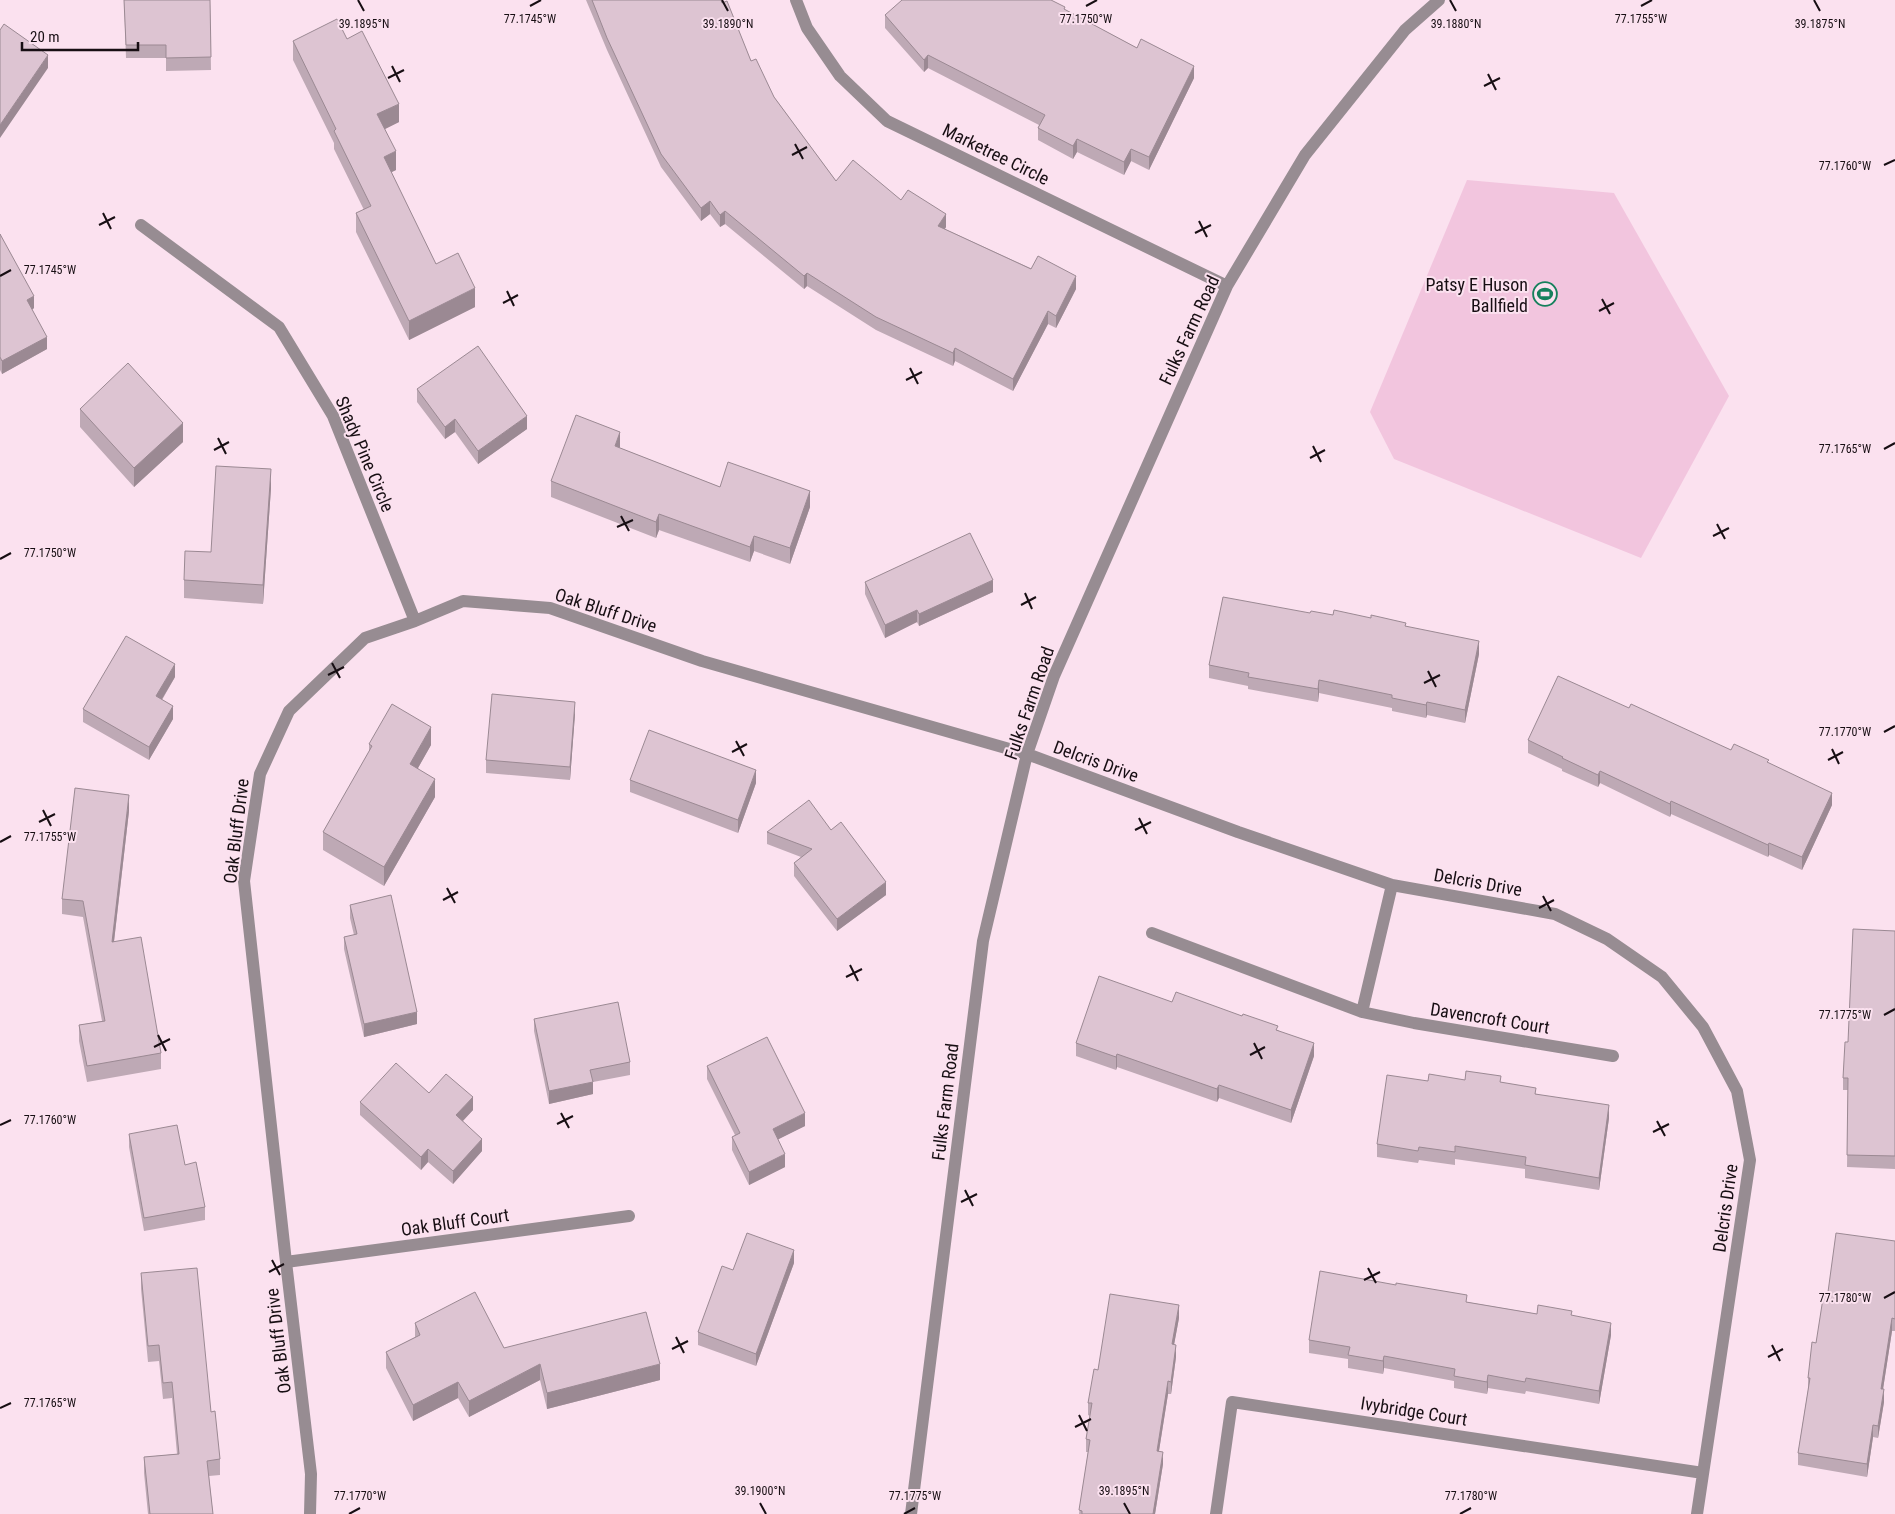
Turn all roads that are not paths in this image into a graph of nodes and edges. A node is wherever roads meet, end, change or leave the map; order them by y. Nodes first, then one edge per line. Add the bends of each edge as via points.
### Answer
1 (796, 0) edge
2 (1439, 0) edge
3 (141, 225) dead end
4 (1226, 286) junction
5 (415, 621) junction
6 (1027, 754) junction
7 (1392, 885) junction
8 (1152, 933) dead end
9 (1362, 1012) junction
10 (1613, 1056) dead end
11 (629, 1216) dead end
12 (286, 1262) junction
13 (1703, 1473) junction
14 (310, 1514) edge
15 (911, 1514) edge
16 (1216, 1514) edge
17 (1697, 1514) edge

1 - 4 street, Marketree Circle via 807,28 840,76 887,121
2 - 4 street, Fulks Farm Road via 1405,30 1305,154
3 - 5 street, Shady Pine Circle via 279,327 333,416
4 - 6 street, Fulks Farm Road via 1054,676
5 - 6 street, Oak Bluff Drive via 463,601 550,608 702,661
5 - 12 street, Oak Bluff Drive via 365,638 289,711 260,774 244,881
6 - 7 street, Delcris Drive
6 - 15 street, Fulks Farm Road via 983,941
7 - 9 street
7 - 13 street, Delcris Drive via 1555,914 1608,939 1662,977 1703,1027 1737,1091 1750,1160
8 - 9 street, Davencroft Court
9 - 10 street, Davencroft Court
11 - 12 street, Oak Bluff Court
12 - 14 street, Oak Bluff Drive via 311,1474
13 - 16 street, Ivybridge Court via 1232,1402
13 - 17 street, Delcris Drive

